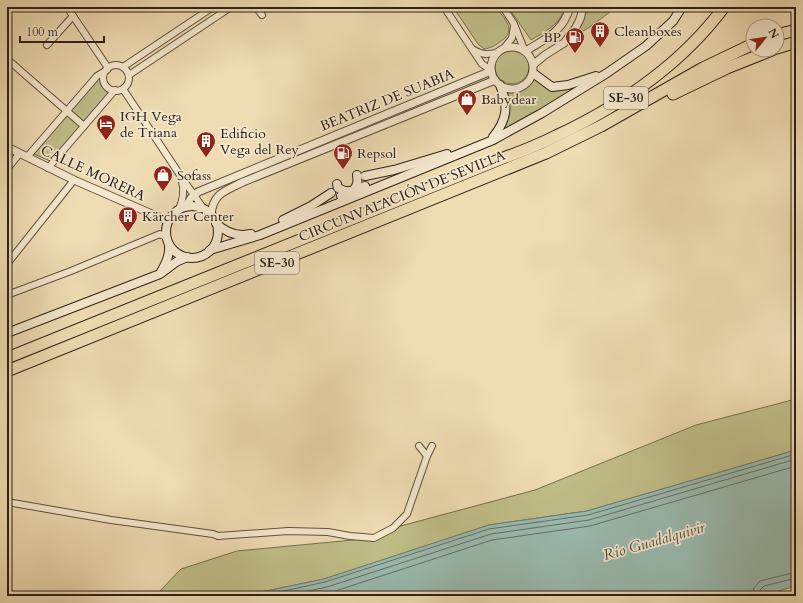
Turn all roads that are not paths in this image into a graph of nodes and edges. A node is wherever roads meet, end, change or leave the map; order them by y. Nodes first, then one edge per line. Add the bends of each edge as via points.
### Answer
1 (67, 7) edge
2 (213, 7) edge
3 (231, 7) edge
4 (256, 7) edge
5 (444, 7) edge
6 (503, 7) edge
7 (570, 7) edge
8 (582, 7) edge
9 (682, 7) edge
10 (717, 7) edge
11 (724, 7) edge
12 (262, 15) dead end
13 (73, 16) junction
14 (514, 24) junction
15 (796, 30) edge
16 (785, 33) edge
17 (796, 42) edge
18 (47, 45) dead end
19 (785, 45) edge
20 (469, 46) junction
21 (745, 48) edge
22 (501, 50) junction
23 (525, 50) junction
24 (752, 58) edge
25 (7, 59) edge
26 (123, 67) junction
27 (533, 68) junction
28 (107, 69) junction
29 (491, 71) junction
30 (607, 73) junction
31 (129, 75) junction
32 (498, 83) junction
33 (123, 89) junction
34 (115, 90) junction
35 (67, 111) junction
36 (84, 126) junction
37 (506, 133) junction
38 (493, 137) junction
39 (474, 145) junction
40 (7, 147) edge
41 (546, 153) junction
42 (23, 155) junction
43 (506, 157) junction
44 (7, 168) edge
45 (48, 168) junction
46 (403, 176) junction
47 (182, 178) junction
48 (74, 180) junction
49 (337, 184) dead end
50 (352, 191) junction
51 (331, 193) dead end
52 (195, 195) junction
53 (182, 208) junction
54 (203, 208) junction
55 (323, 209) junction
56 (211, 215) junction
57 (168, 221) junction
58 (216, 223) junction
59 (271, 227) junction
60 (168, 241) junction
61 (210, 250) junction
62 (188, 257) junction
63 (7, 264) edge
64 (160, 274) junction
65 (7, 295) edge
66 (7, 333) edge
67 (7, 358) edge
68 (9, 371) edge
69 (419, 446) dead end
70 (432, 446) dead end
71 (427, 456) junction
72 (7, 502) edge

1 - 13 street
2 - 26 street
3 - 31 street
4 - 12 street
5 - 20 street
6 - 14 street
7 - 23 street via 567,17 556,32
8 - 27 street via 575,29 564,43 545,55
9 - 30 main road via 673,21 646,46
10 - 43 highway via 667,60 623,94 587,116
11 - 43 highway, CIRCUNVALACIÓN DE SEVILLA / SE-30 via 684,51 638,90 592,118
13 - 18 street
13 - 28 street
14 - 22 street via 512,38
14 - 23 street
15 - 16 highway
17 - 19 highway
20 - 22 street via 488,55
20 - 29 street via 482,64
21 - 41 highway, CIRCUNVALACIÓN DE SEVILLA / SE-30
22 - 23 street via 510,46
22 - 29 street via 493,58
23 - 27 street via 530,55
24 - 41 highway via 720,71 618,124
25 - 35 street
26 - 28 street via 115,65
26 - 31 street
27 - 30 main road via 552,86 568,85
27 - 32 street via 528,83 517,89 506,88
28 - 34 street via 104,82 108,88
28 - 35 street via 97,76
29 - 32 street
29 - 52 street, BEATRIZ DE SUABIA
30 - 37 main road
31 - 33 street via 128,83
32 - 38 main road via 505,97 506,111 502,126
32 - 56 street, BEATRIZ DE SUABIA via 242,182 221,193 212,204
33 - 34 street
33 - 47 street
34 - 36 street
35 - 36 street
35 - 42 street
36 - 45 street
37 - 38 main road
37 - 46 main road
38 - 39 main road
39 - 50 main road
39 - 50 main road via 394,170 361,176 357,187
40 - 42 street, CALLE MORERA
41 - 68 highway, CIRCUNVALACIÓN DE SEVILLA / SE-30
42 - 44 street
42 - 45 street, CALLE MORERA
43 - 67 highway, CIRCUNVALACIÓN DE SEVILLA / SE-30
45 - 48 street, CALLE MORERA
46 - 50 main road
46 - 55 main road
47 - 52 street
47 - 53 street
48 - 57 street, CALLE MORERA
48 - 63 street
49 - 50 main road via 338,188
50 - 55 main road
50 - 59 main road
51 - 59 main road
52 - 53 street, BEATRIZ DE SUABIA
52 - 54 street
53 - 54 main road
53 - 57 main road via 172,214
54 - 56 main road
55 - 61 main road via 260,235
56 - 58 main road
57 - 60 main road
58 - 59 main road via 222,230 237,235 257,233
58 - 61 main road via 217,237
60 - 62 main road via 175,252
60 - 64 main road via 170,251
60 - 65 street via 160,234
61 - 62 main road via 202,255
62 - 64 main road
64 - 66 main road
69 - 71 street
70 - 71 street
71 - 72 street via 406,514 393,528 374,538 328,532 288,531 218,536

